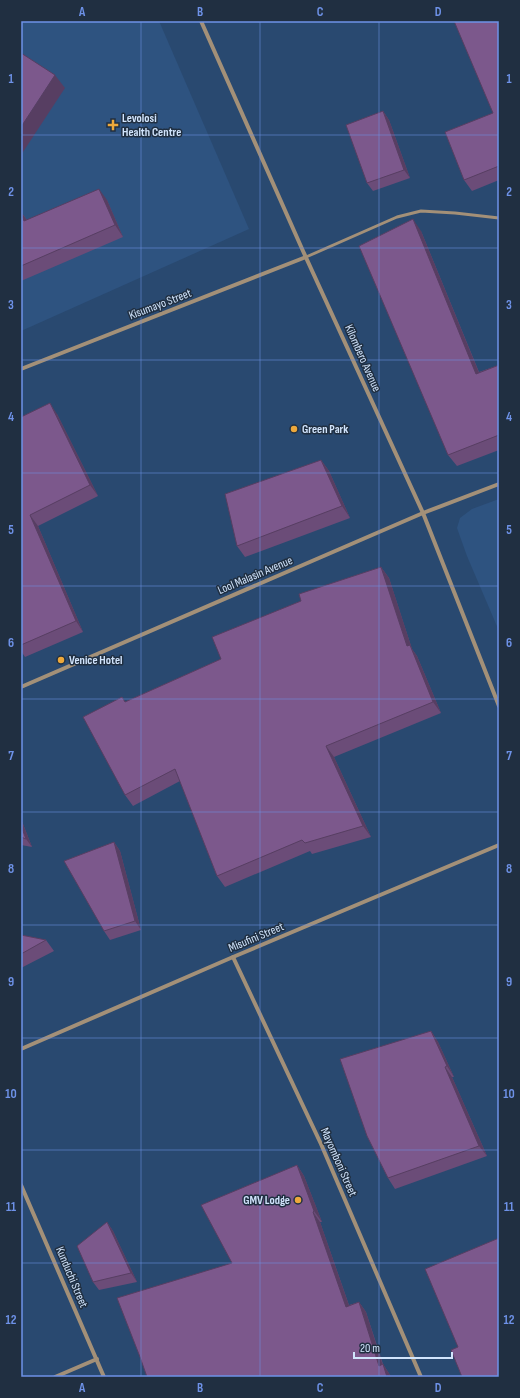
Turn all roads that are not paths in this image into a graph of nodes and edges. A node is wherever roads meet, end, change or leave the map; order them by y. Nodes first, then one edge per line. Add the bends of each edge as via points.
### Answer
1 (201, 21) edge
2 (499, 218) edge
3 (306, 257) junction
4 (21, 369) edge
5 (499, 484) edge
6 (423, 513) junction
7 (21, 687) edge
8 (499, 706) edge
9 (499, 845) edge
10 (233, 957) junction
11 (21, 1049) edge
12 (21, 1185) edge
13 (96, 1359) junction
14 (54, 1377) edge
15 (104, 1377) edge
16 (422, 1377) edge

1 - 3 street, Kilombero Avenue
2 - 3 lane via 421,211 397,217
3 - 4 street, Kisumayo Street
3 - 6 street, Kilombero Avenue
5 - 6 street, Lool Malasin Avenue
6 - 7 street, Lool Malasin Avenue
6 - 8 street, Kilombero Avenue
9 - 10 street, Misufini Street
10 - 11 street, Misufini Street
10 - 16 street, Mayomboni Street via 321,1144
12 - 13 street, Kunduchi Street
13 - 14 street
13 - 15 street, Kunduchi Street

